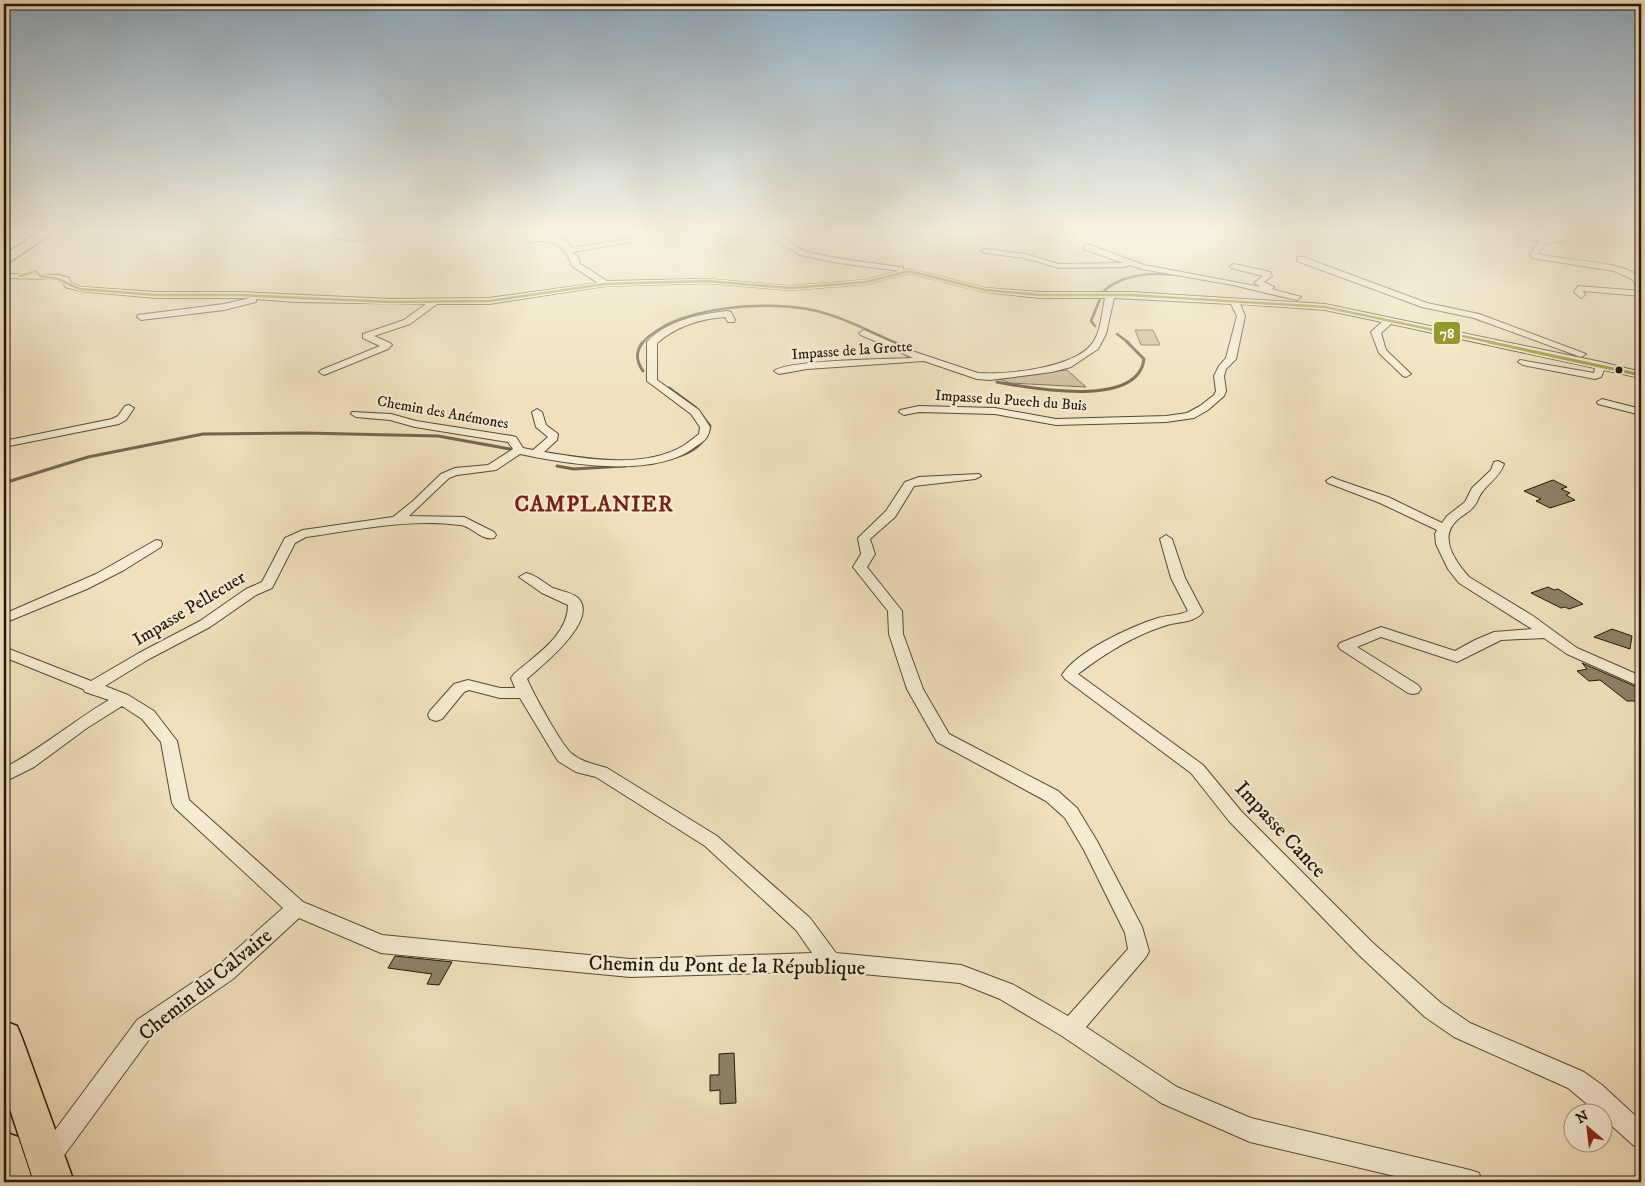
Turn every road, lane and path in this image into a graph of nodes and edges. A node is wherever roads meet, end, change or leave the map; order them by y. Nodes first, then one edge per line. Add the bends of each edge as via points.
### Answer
1 (75, 287) edge
2 (581, 287) edge
3 (781, 287) edge
4 (798, 287) edge
5 (974, 287) edge
6 (1251, 287) edge
7 (1270, 287) edge
8 (1379, 287) edge
9 (1641, 294) edge
10 (1110, 295) junction
11 (1581, 295) dead end
12 (266, 297) junction
13 (1234, 300) junction
14 (436, 301) junction
15 (1307, 301) junction
16 (1348, 311) junction
17 (141, 317) dead end
18 (730, 320) dead end
19 (1389, 320) junction
20 (864, 333) dead end
21 (927, 359) junction
22 (1523, 362) dead end
23 (1604, 366) junction
24 (324, 372) dead end
25 (779, 372) dead end
26 (1406, 374) dead end
27 (1641, 375) edge
28 (1602, 402) dead end
29 (129, 408) dead end
30 (1204, 408) joint
31 (537, 412) dead end
32 (904, 412) dead end
33 (1641, 412) edge
34 (356, 414) dead end
35 (4, 444) edge
36 (515, 452) junction
37 (535, 454) junction
38 (1498, 464) dead end
39 (975, 476) dead end
40 (1332, 481) dead end
41 (397, 520) junction
42 (1444, 529) junction
43 (490, 535) dead end
44 (1166, 539) dead end
45 (156, 544) dead end
46 (526, 577) dead end
47 (4, 619) edge
48 (1547, 633) junction
49 (4, 652) edge
50 (1641, 682) edge
51 (90, 688) junction
52 (1413, 689) dead end
53 (525, 693) junction
54 (122, 699) junction
55 (436, 715) dead end
56 (4, 776) edge
57 (296, 908) junction
58 (830, 962) junction
59 (1070, 1029) junction
60 (4, 1038) edge
61 (1641, 1137) edge
62 (4, 1151) edge
63 (51, 1171) edge
64 (13, 1182) edge
65 (1470, 1182) edge

1 - 12 street
2 - 14 street via 489,300
3 - 4 street
5 - 10 street via 1040,295
6 - 15 street
7 - 15 street
8 - 23 street via 1534,336
9 - 11 street via 1581,288 1578,292
10 - 13 street
10 - 21 street, Impasse de la Grotte via 1095,347 1068,365 984,377
12 - 14 street
12 - 17 street via 224,308
13 - 15 street
13 - 30 street via 1240,316 1231,359 1219,376 1219,396
14 - 24 street via 407,322 366,336 387,345 385,347
15 - 16 street
15 - 16 street
16 - 19 street
18 - 37 street via 728,314 710,315 669,329 652,342 652,381 695,412 705,427 704,435 689,448 655,458 612,462 582,462
19 - 23 street
19 - 26 street via 1376,332 1382,351
20 - 21 street, Impasse de la Grotte
21 - 25 street, Impasse de la Grotte via 807,366
22 - 23 street via 1595,376
23 - 27 street
28 - 33 street
29 - 35 street via 122,418 107,424
30 - 32 street, Impasse du Puech du Buis via 1179,419 1063,422 995,411 919,409
31 - 37 street via 540,427 553,434 553,438
34 - 36 street, Chemin des Anémones via 391,417 415,424 512,439
36 - 37 street
36 - 41 street, Chemin des Anémones via 498,466 487,470 447,474
38 - 42 street via 1496,471 1476,491 1470,504
39 - 59 street via 919,480 909,484 904,498 864,538 864,544 872,553 860,567 895,611 896,634 915,689 943,738 1052,796 1071,813 1135,933 1139,951
40 - 42 street via 1384,500
41 - 43 street, Impasse Pellecuer via 464,521
41 - 51 street, Impasse Pellecuer via 303,534 290,541 267,585 251,592 205,624
42 - 48 street via 1442,544 1464,580
44 - 61 street, Impasse Cance via 1178,578 1196,612 1125,636 1073,670 1070,676 1197,769 1235,816 1366,950 1433,1010 1462,1030 1576,1080
45 - 47 street via 90,584
46 - 53 street via 576,605 564,637 519,678
48 - 50 street via 1572,651
48 - 52 street via 1499,635 1457,657 1381,632 1345,646
49 - 51 street, Chemin du Pont de la République
51 - 54 street, Chemin du Pont de la République
53 - 55 street via 500,693 468,685 459,688
53 - 58 street via 564,757 582,768 601,772 711,840 803,924
54 - 56 street
54 - 57 street, Chemin du Pont de la République via 148,715 168,741 181,803
57 - 58 street, Chemin du Pont de la République via 381,944 630,968
57 - 63 street, Chemin du Calvaire via 226,972 145,1027
58 - 59 street, Chemin du Pont de la République via 961,974 1007,992
59 - 65 street, Chemin du Pont de la République via 1169,1095 1250,1130
60 - 63 main road
62 - 64 main road

